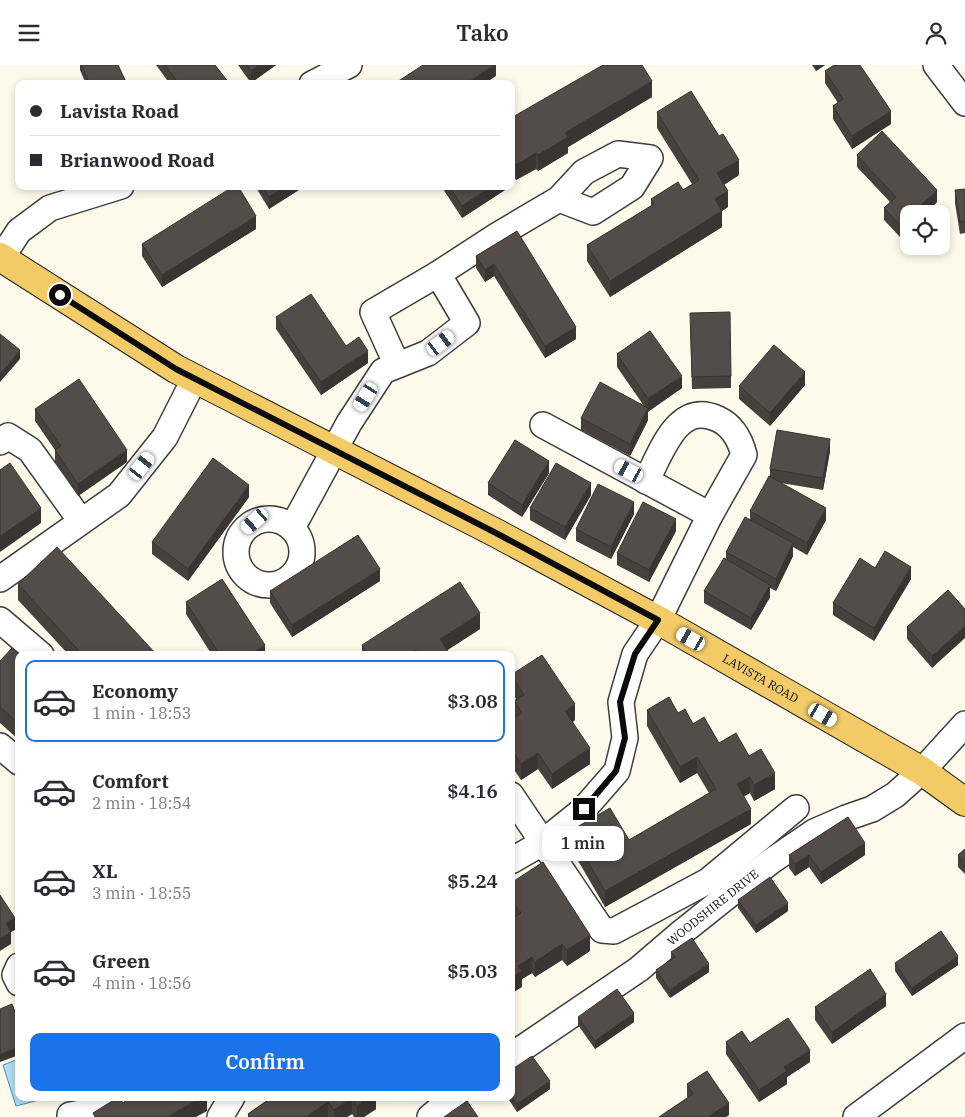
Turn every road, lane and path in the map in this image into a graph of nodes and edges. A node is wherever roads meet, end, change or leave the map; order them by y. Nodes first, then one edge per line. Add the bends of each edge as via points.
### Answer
1 (349, 65) edge
2 (936, 65) edge
3 (320, 80) edge
4 (965, 103) edge
5 (108, 190) edge
6 (559, 199) dead end
7 (0, 258) edge
8 (438, 274) junction
9 (398, 365) junction
10 (195, 378) junction
11 (543, 425) dead end
12 (0, 442) edge
13 (334, 451) junction
14 (646, 481) junction
15 (710, 515) junction
16 (82, 521) junction
17 (292, 528) junction
18 (0, 579) edge
19 (0, 620) edge
20 (658, 620) junction
21 (36, 651) edge
22 (965, 723) edge
23 (0, 745) edge
24 (15, 758) edge
25 (922, 771) junction
26 (515, 801) edge
27 (965, 802) edge
28 (796, 808) dead end
29 (542, 843) junction
30 (515, 859) edge
31 (965, 1036) edge
32 (515, 1053) edge
33 (106, 1101) edge
34 (230, 1101) edge
35 (449, 1101) edge
36 (68, 1110) edge
37 (220, 1117) edge
38 (430, 1117) edge
39 (856, 1117) edge

1 - 3 street
2 - 4 street
5 - 7 street via 50,208 19,231
6 - 8 street
7 - 10 main road, LAVISTA ROAD
8 - 9 street via 373,312
8 - 9 street via 467,323 428,353
9 - 13 street via 383,371
10 - 13 main road, LAVISTA ROAD
10 - 16 street via 166,437 119,495
11 - 14 street
12 - 16 street via 8,436 30,450
13 - 17 street
13 - 20 main road, LAVISTA ROAD
14 - 15 street
14 - 15 street via 683,419 696,414 710,415 726,423 741,440 744,455
15 - 20 street
16 - 18 street
17 - 17 street via 275,519 255,521 240,534 235,553 242,573 257,585 277,585 295,575 303,557
19 - 21 street
20 - 25 main road, LAVISTA ROAD
20 - 29 street via 635,654 620,702 625,738 616,771 584,809
22 - 25 street, WOODSHIRE DRIVE
23 - 24 street
25 - 27 main road, LAVISTA ROAD
25 - 32 street, WOODSHIRE DRIVE via 895,795 872,809 814,832 770,862 640,969
26 - 29 street
28 - 29 street via 708,881 614,931 602,930
29 - 30 street
31 - 39 street
33 - 36 street via 88,1112
34 - 37 street
35 - 38 street

